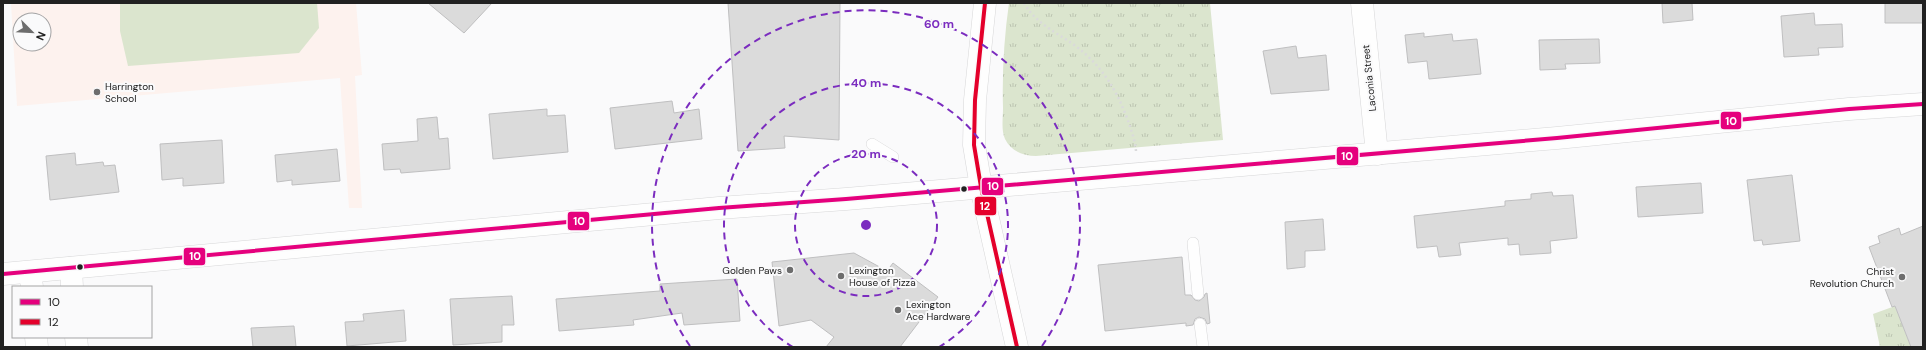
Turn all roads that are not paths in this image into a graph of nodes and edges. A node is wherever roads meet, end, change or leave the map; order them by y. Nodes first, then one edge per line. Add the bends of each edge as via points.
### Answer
1 (985, 3) edge
2 (1362, 3) edge
3 (1923, 104) edge
4 (872, 144) dead end
5 (1377, 154) junction
6 (893, 157) dead end
7 (981, 187) junction
8 (1193, 243) dead end
9 (3, 274) edge
10 (71, 278) edge
11 (31, 279) edge
12 (1198, 294) dead end
13 (1200, 324) dead end
14 (1017, 347) edge
15 (1203, 347) edge

1 - 7 main road via 975,100 974,145
2 - 5 main road, Laconia Street
3 - 5 main road
4 - 6 lane
5 - 7 main road
7 - 10 main road via 719,208
7 - 14 main road
8 - 12 lane
9 - 11 main road
10 - 11 main road
13 - 15 lane

